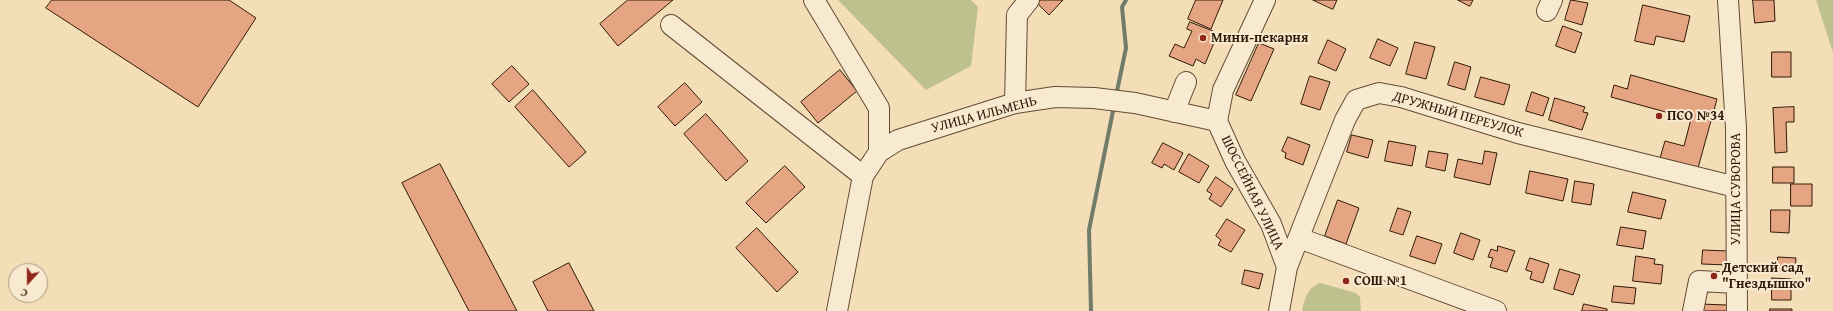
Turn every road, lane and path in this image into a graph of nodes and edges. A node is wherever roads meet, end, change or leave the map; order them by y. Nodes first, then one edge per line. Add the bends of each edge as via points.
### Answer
1 (814, 0) edge
2 (1029, 0) edge
3 (1265, 0) edge
4 (1728, 0) edge
5 (671, 25) dead end
6 (1186, 82) dead end
7 (1015, 103) junction
8 (1174, 112) junction
9 (1216, 121) junction
10 (879, 152) junction
11 (863, 176) junction
12 (1736, 187) junction
13 (1299, 238) junction
14 (1287, 267) junction
15 (1736, 283) junction
16 (837, 311) edge
17 (1279, 311) edge
18 (1496, 311) edge
19 (1693, 311) edge
20 (1737, 311) edge

1 - 10 street via 879,108
2 - 7 street via 1017,15
3 - 9 street via 1223,90
4 - 12 street, УЛИЦА СУВОРОВА via 1736,128
5 - 11 street
6 - 8 street
7 - 8 street, УЛИЦА ИЛЬМЕНЬ via 1055,97 1094,98 1135,103
7 - 10 street, УЛИЦА ИЛЬМЕНЬ via 898,140
8 - 9 street, УЛИЦА ИЛЬМЕНЬ
9 - 14 street, ШОССЕЙНАЯ УЛИЦА via 1235,161 1271,224
10 - 11 street, УЛИЦА ИЛЬМЕНЬ
11 - 16 street, УЛИЦА ИЛЬМЕНЬ
12 - 13 street, ДРУЖНЫЙ ПЕРЕУЛОК via 1518,133 1401,97 1379,94 1356,100 1348,113
12 - 15 street, УЛИЦА СУВОРОВА
13 - 14 street, ДРУЖНЫЙ ПЕРЕУЛОК
13 - 18 street, ШОССЕЙНАЯ УЛИЦА
14 - 17 street, ШОССЕЙНАЯ УЛИЦА
15 - 19 street via 1699,282
15 - 20 street, УЛИЦА СУВОРОВА

